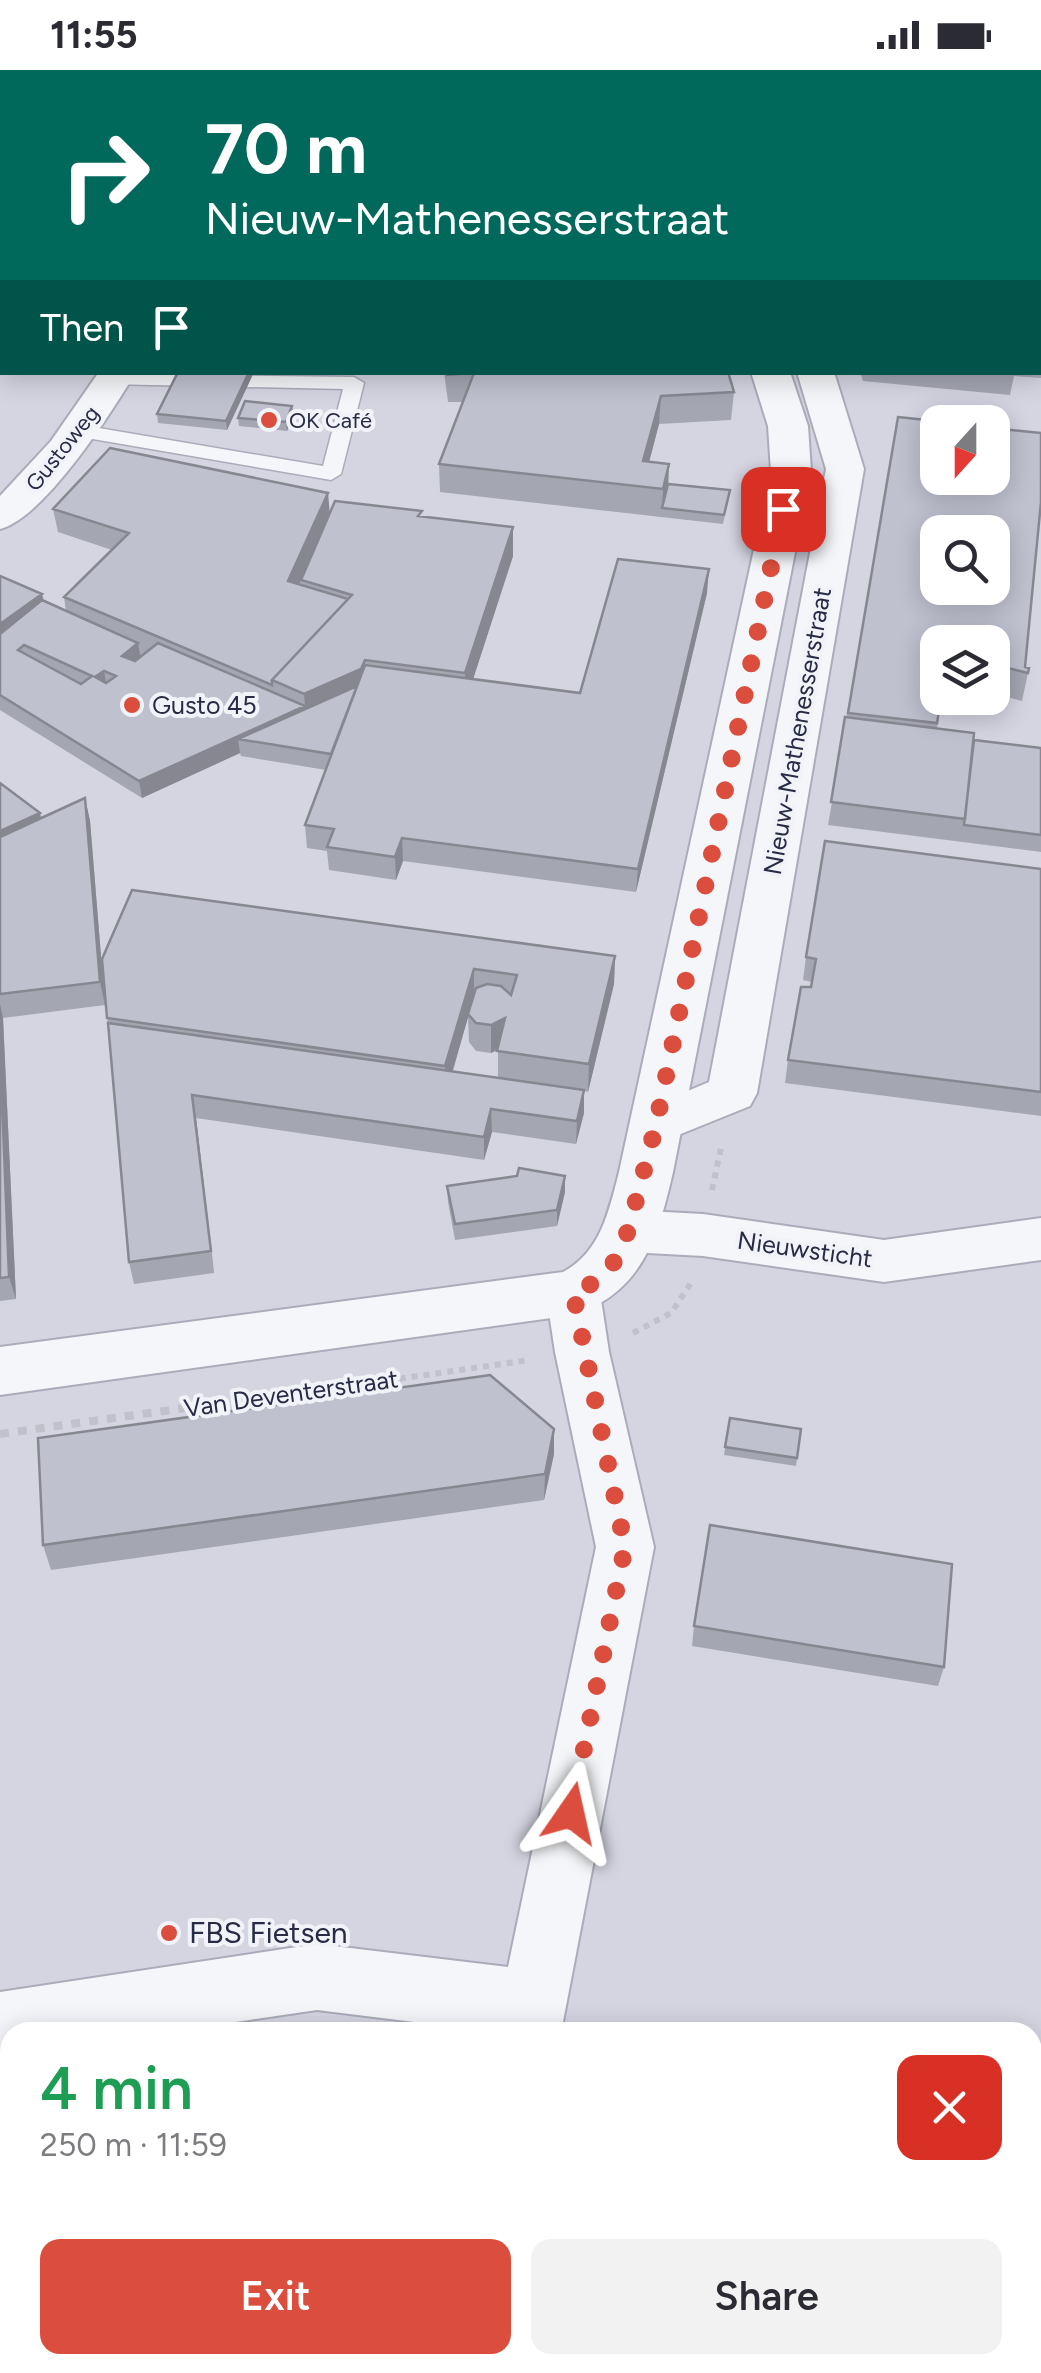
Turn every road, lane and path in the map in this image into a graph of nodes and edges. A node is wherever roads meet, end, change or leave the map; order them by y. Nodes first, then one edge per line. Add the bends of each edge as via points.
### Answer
1 (771, 375) edge
2 (817, 375) edge
3 (115, 376) edge
4 (81, 431) junction
5 (0, 517) edge
6 (732, 1093) junction
7 (656, 1125) junction
8 (628, 1231) junction
9 (702, 1235) junction
10 (1041, 1238) edge
11 (573, 1292) junction
12 (582, 1352) junction
13 (0, 1371) edge
14 (0, 1434) edge
15 (531, 2018) edge
16 (20, 2022) edge

1 - 7 street via 788,426 791,471
2 - 6 street, Nieuw-Mathenesserstraat via 845,470
3 - 4 street, Gustoweg
3 - 4 lane via 354,383 331,474
4 - 5 street, Gustoweg
6 - 7 street
6 - 9 path
7 - 8 street
8 - 9 street, Nieuwsticht
8 - 11 street via 612,1266
9 - 10 street, Nieuwsticht via 884,1261
9 - 12 path via 693,1282 671,1313
11 - 12 street
11 - 13 street
12 - 14 path, Van Deventerstraat
12 - 15 street via 625,1547
15 - 16 street via 316,1977

